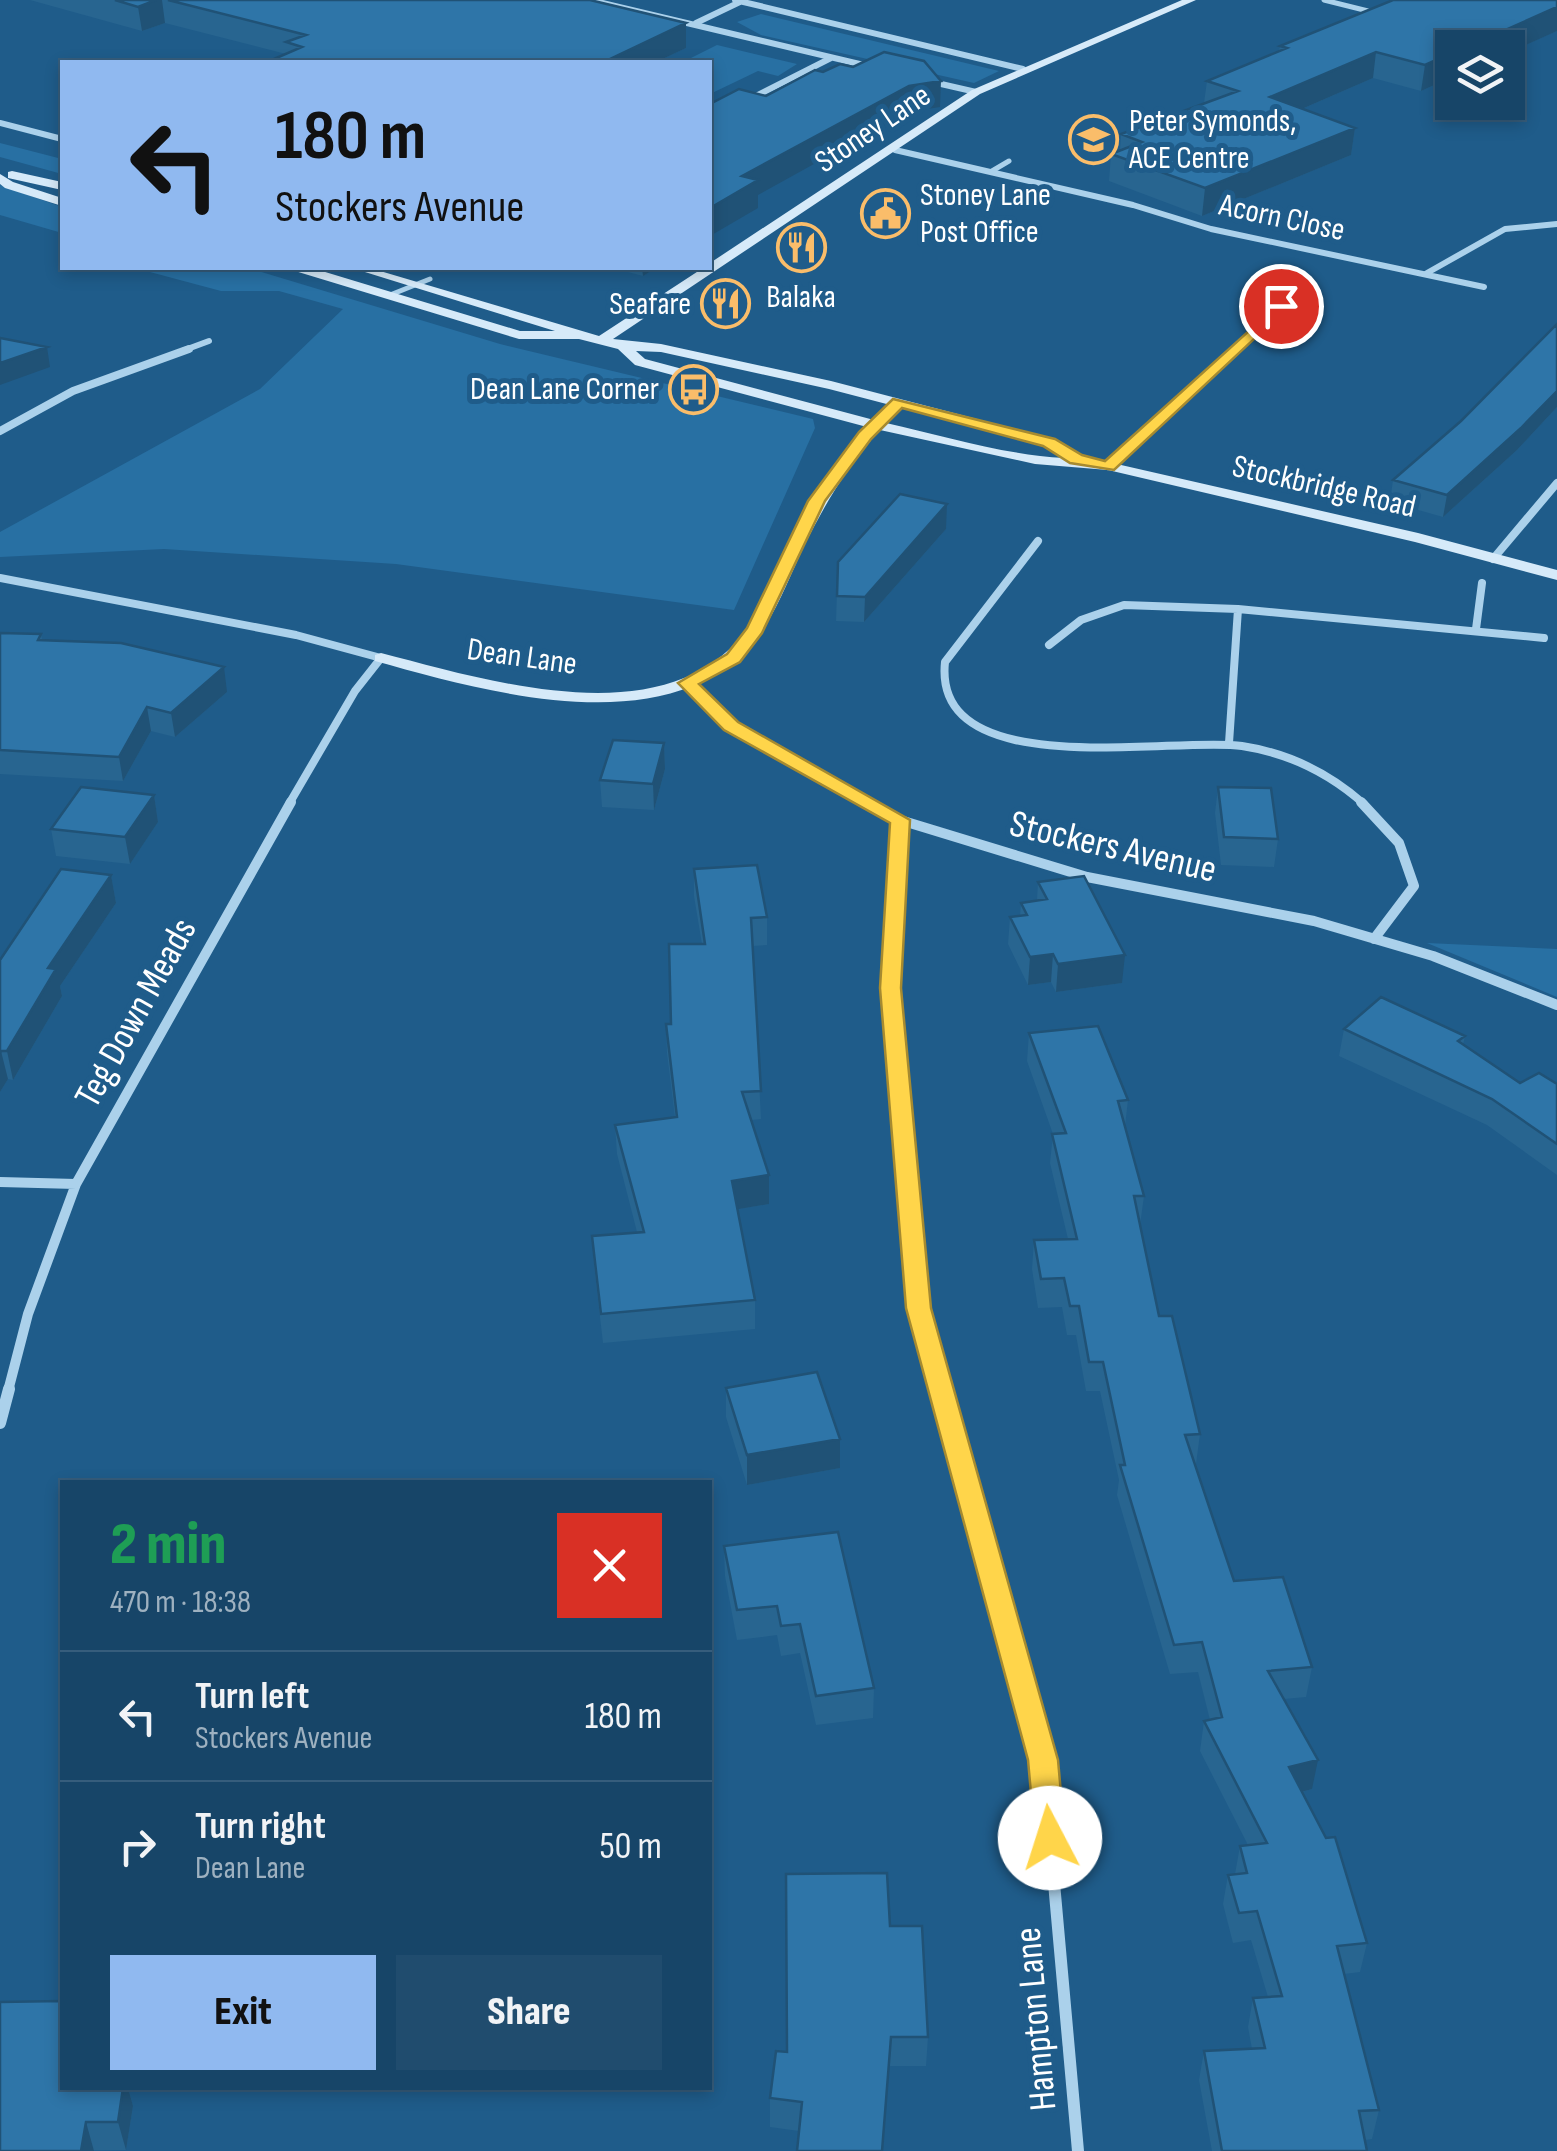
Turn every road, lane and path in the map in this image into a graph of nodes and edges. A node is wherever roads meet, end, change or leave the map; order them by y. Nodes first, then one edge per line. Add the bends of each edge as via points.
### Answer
1 (590, 0) edge
2 (740, 0) edge
3 (1191, 0) edge
4 (1324, 0) edge
5 (1368, 11) edge
6 (695, 23) junction
7 (832, 58) junction
8 (1023, 69) junction
9 (886, 70) edge
10 (922, 79) edge
11 (976, 92) junction
12 (745, 102) edge
13 (0, 123) edge
14 (60, 138) edge
15 (895, 150) junction
16 (1010, 162) dead end
17 (992, 171) junction
18 (0, 176) edge
19 (60, 186) edge
20 (60, 201) edge
21 (1557, 224) edge
22 (712, 269) edge
23 (307, 270) edge
24 (368, 270) edge
25 (710, 270) edge
26 (1426, 273) junction
27 (423, 281) junction
28 (1484, 288) dead end
29 (390, 295) junction
30 (1281, 306) dead end
31 (579, 335) junction
32 (604, 339) junction
33 (209, 341) dead end
34 (623, 346) junction
35 (898, 402) junction
36 (876, 425) junction
37 (0, 431) edge
38 (1076, 459) junction
39 (1108, 466) junction
40 (1557, 483) edge
41 (1038, 541) dead end
42 (1493, 559) junction
43 (1557, 575) edge
44 (0, 578) edge
45 (1482, 583) dead end
46 (1238, 609) junction
47 (1476, 629) junction
48 (1544, 638) dead end
49 (1049, 644) dead end
50 (381, 658) junction
51 (687, 683) junction
52 (1229, 743) junction
53 (900, 820) junction
54 (1374, 939) junction
55 (1557, 1005) edge
56 (0, 1182) edge
57 (76, 1184) junction
58 (0, 1423) edge
59 (1078, 2151) edge

1 - 6 street
2 - 6 street
2 - 8 street
3 - 8 main road, Stoney Lane
4 - 5 lane
6 - 7 street
7 - 9 street
7 - 12 street
8 - 11 main road, Stoney Lane
10 - 11 street
11 - 15 main road, Stoney Lane
13 - 14 street
15 - 17 street, Acorn Close
15 - 22 main road, Stoney Lane
16 - 17 lane
17 - 26 street, Acorn Close via 1212,229
18 - 19 main road
18 - 20 main road via 9,186
21 - 26 street via 1533,220 1474,241
23 - 29 main road, Stockbridge Road
24 - 27 main road, Stockbridge Road
25 - 32 main road, Stoney Lane
26 - 28 street, Acorn Close
27 - 29 lane
27 - 31 main road, Stockbridge Road
29 - 31 main road, Stockbridge Road via 519,335
30 - 39 street
31 - 32 main road, Stockbridge Road
32 - 34 main road, Stockbridge Road
33 - 37 street via 73,391
34 - 35 main road, Stockbridge Road via 661,348
34 - 36 main road, Stockbridge Road via 640,362
35 - 36 main road, Dean Lane
35 - 38 main road, Stockbridge Road via 1049,442
36 - 38 main road, Stockbridge Road via 1031,460
36 - 51 main road, Dean Lane via 816,501 756,629 734,658
38 - 39 main road, Stockbridge Road
39 - 42 main road, Stockbridge Road
40 - 42 street
41 - 52 street via 946,660 944,685 961,712 1001,738 1067,746
42 - 43 main road, Stockbridge Road
44 - 50 street, Dean Lane via 296,635
45 - 47 street
46 - 47 street
46 - 49 street via 1124,605 1081,620
46 - 52 street
47 - 48 street
50 - 51 main road, Dean Lane via 474,684 561,697 621,696
50 - 57 street, Teg Down Meads via 237,893
51 - 53 street, Stockers Avenue via 731,726
52 - 54 street via 1275,752 1317,774 1364,805 1400,844 1414,886
53 - 54 street, Stockers Avenue via 1087,877
53 - 59 street, Hampton Lane via 890,988 918,1308 1043,1760
54 - 55 street, Stockers Avenue
56 - 57 street
57 - 58 street, Teg Down Meads via 28,1314

